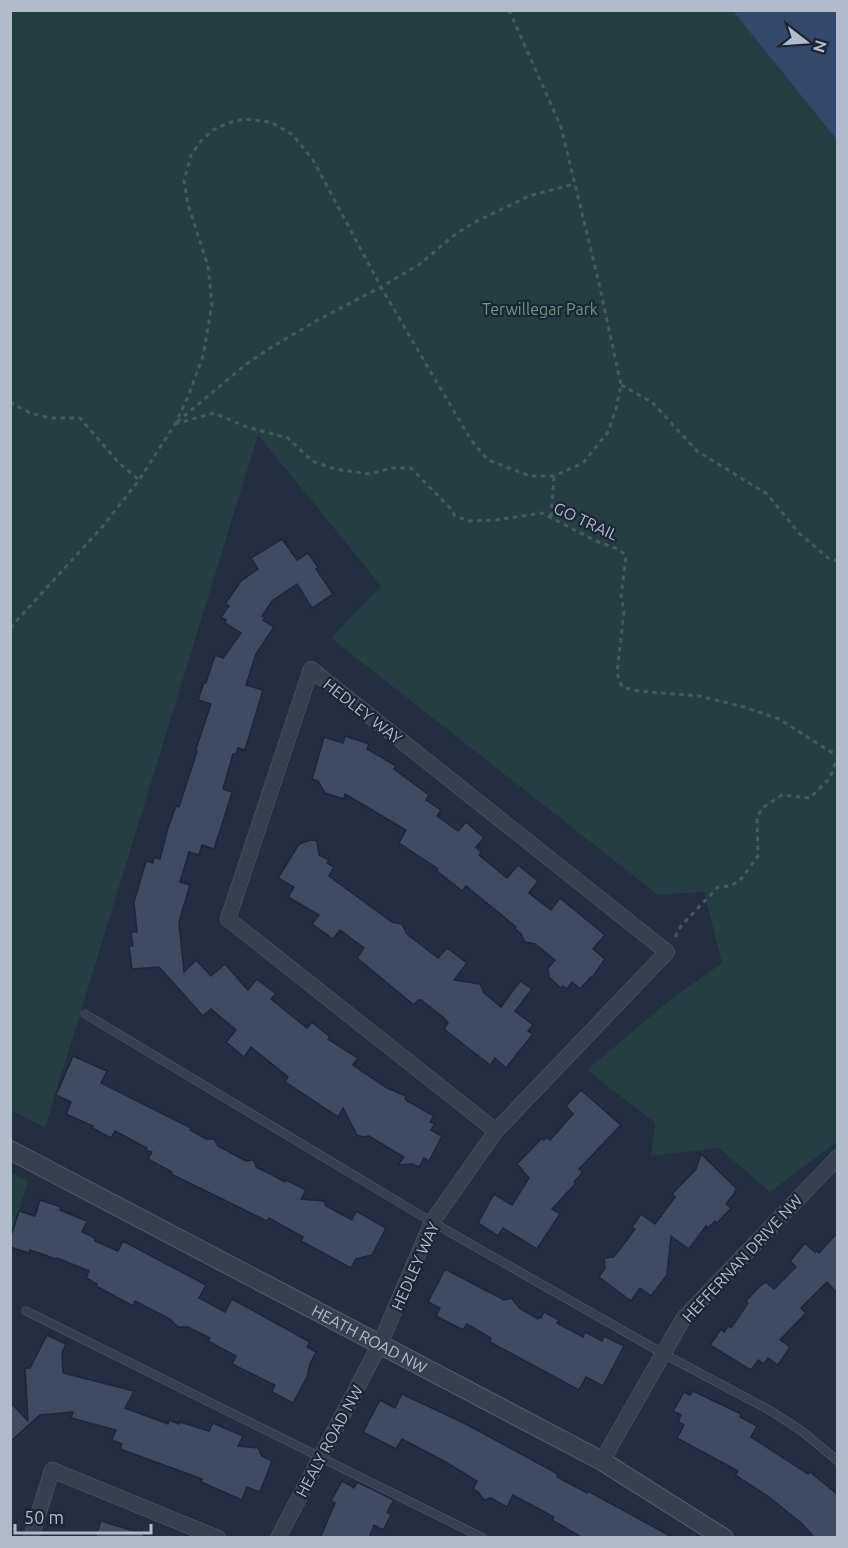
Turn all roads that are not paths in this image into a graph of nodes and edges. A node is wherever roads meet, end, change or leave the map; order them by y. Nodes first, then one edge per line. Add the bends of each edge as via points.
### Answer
1 (85, 1014) dead end
2 (496, 1131) junction
3 (10, 1150) edge
4 (837, 1157) edge
5 (432, 1222) junction
6 (26, 1311) dead end
7 (380, 1344) junction
8 (664, 1354) junction
9 (321, 1456) junction
10 (602, 1461) junction
11 (837, 1461) edge
12 (31, 1538) edge
13 (218, 1538) edge
14 (278, 1538) edge
15 (483, 1538) edge
16 (724, 1538) edge

1 - 5 lane
2 - 2 street, HEDLEY WAY via 667,952 311,669 228,919
2 - 5 street, HEDLEY WAY
3 - 7 street, HEATH ROAD NW
4 - 8 street, HEFFERNAN DRIVE NW via 683,1319
5 - 7 street, HEDLEY WAY
5 - 8 lane
6 - 9 lane
7 - 9 street, HEALY ROAD NW
7 - 10 street, HEATH ROAD NW
8 - 10 street, HEFFERNAN DRIVE NW
8 - 11 lane via 771,1411
9 - 14 street, HEALY ROAD NW
9 - 15 lane
10 - 16 street, HEATH ROAD NW
12 - 13 street via 52,1470

